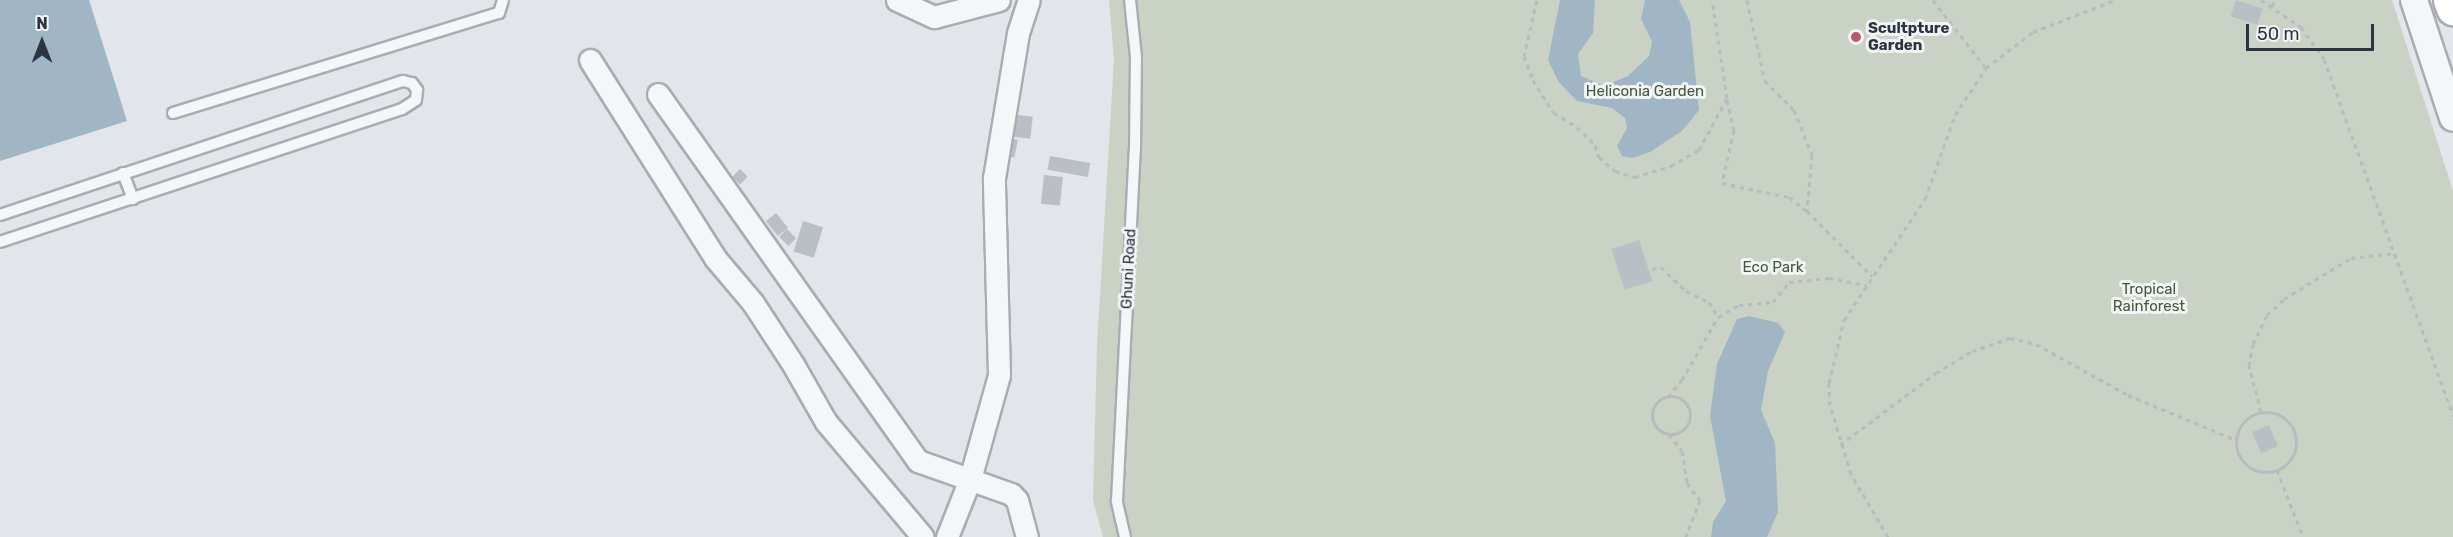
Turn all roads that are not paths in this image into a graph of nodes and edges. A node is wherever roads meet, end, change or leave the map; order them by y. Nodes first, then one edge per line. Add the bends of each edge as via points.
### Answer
1 (503, 0) edge
2 (897, 0) edge
3 (999, 0) edge
4 (1130, 0) edge
5 (2414, 0) edge
6 (2450, 0) edge
7 (1020, 2) edge
8 (2453, 8) edge
9 (590, 60) dead end
10 (658, 94) dead end
11 (173, 113) dead end
12 (2453, 118) edge
13 (123, 173) junction
14 (133, 199) junction
15 (0, 215) edge
16 (0, 242) edge
17 (969, 481) junction
18 (950, 534) edge
19 (923, 537) edge
20 (1027, 537) edge
21 (1125, 537) edge

1 - 11 lane via 499,13
2 - 3 street via 934,17
4 - 21 lane, Ghuni Road via 1136,57 1135,149 1117,501
5 - 12 street
6 - 8 main road
7 - 17 street via 994,178 999,375
9 - 19 street via 715,258 765,321 826,422
10 - 17 street via 918,461
13 - 14 lane
13 - 14 lane via 403,81 412,82 417,90 416,100 402,109
13 - 15 lane
14 - 16 lane
17 - 18 street
17 - 20 street via 1017,500

